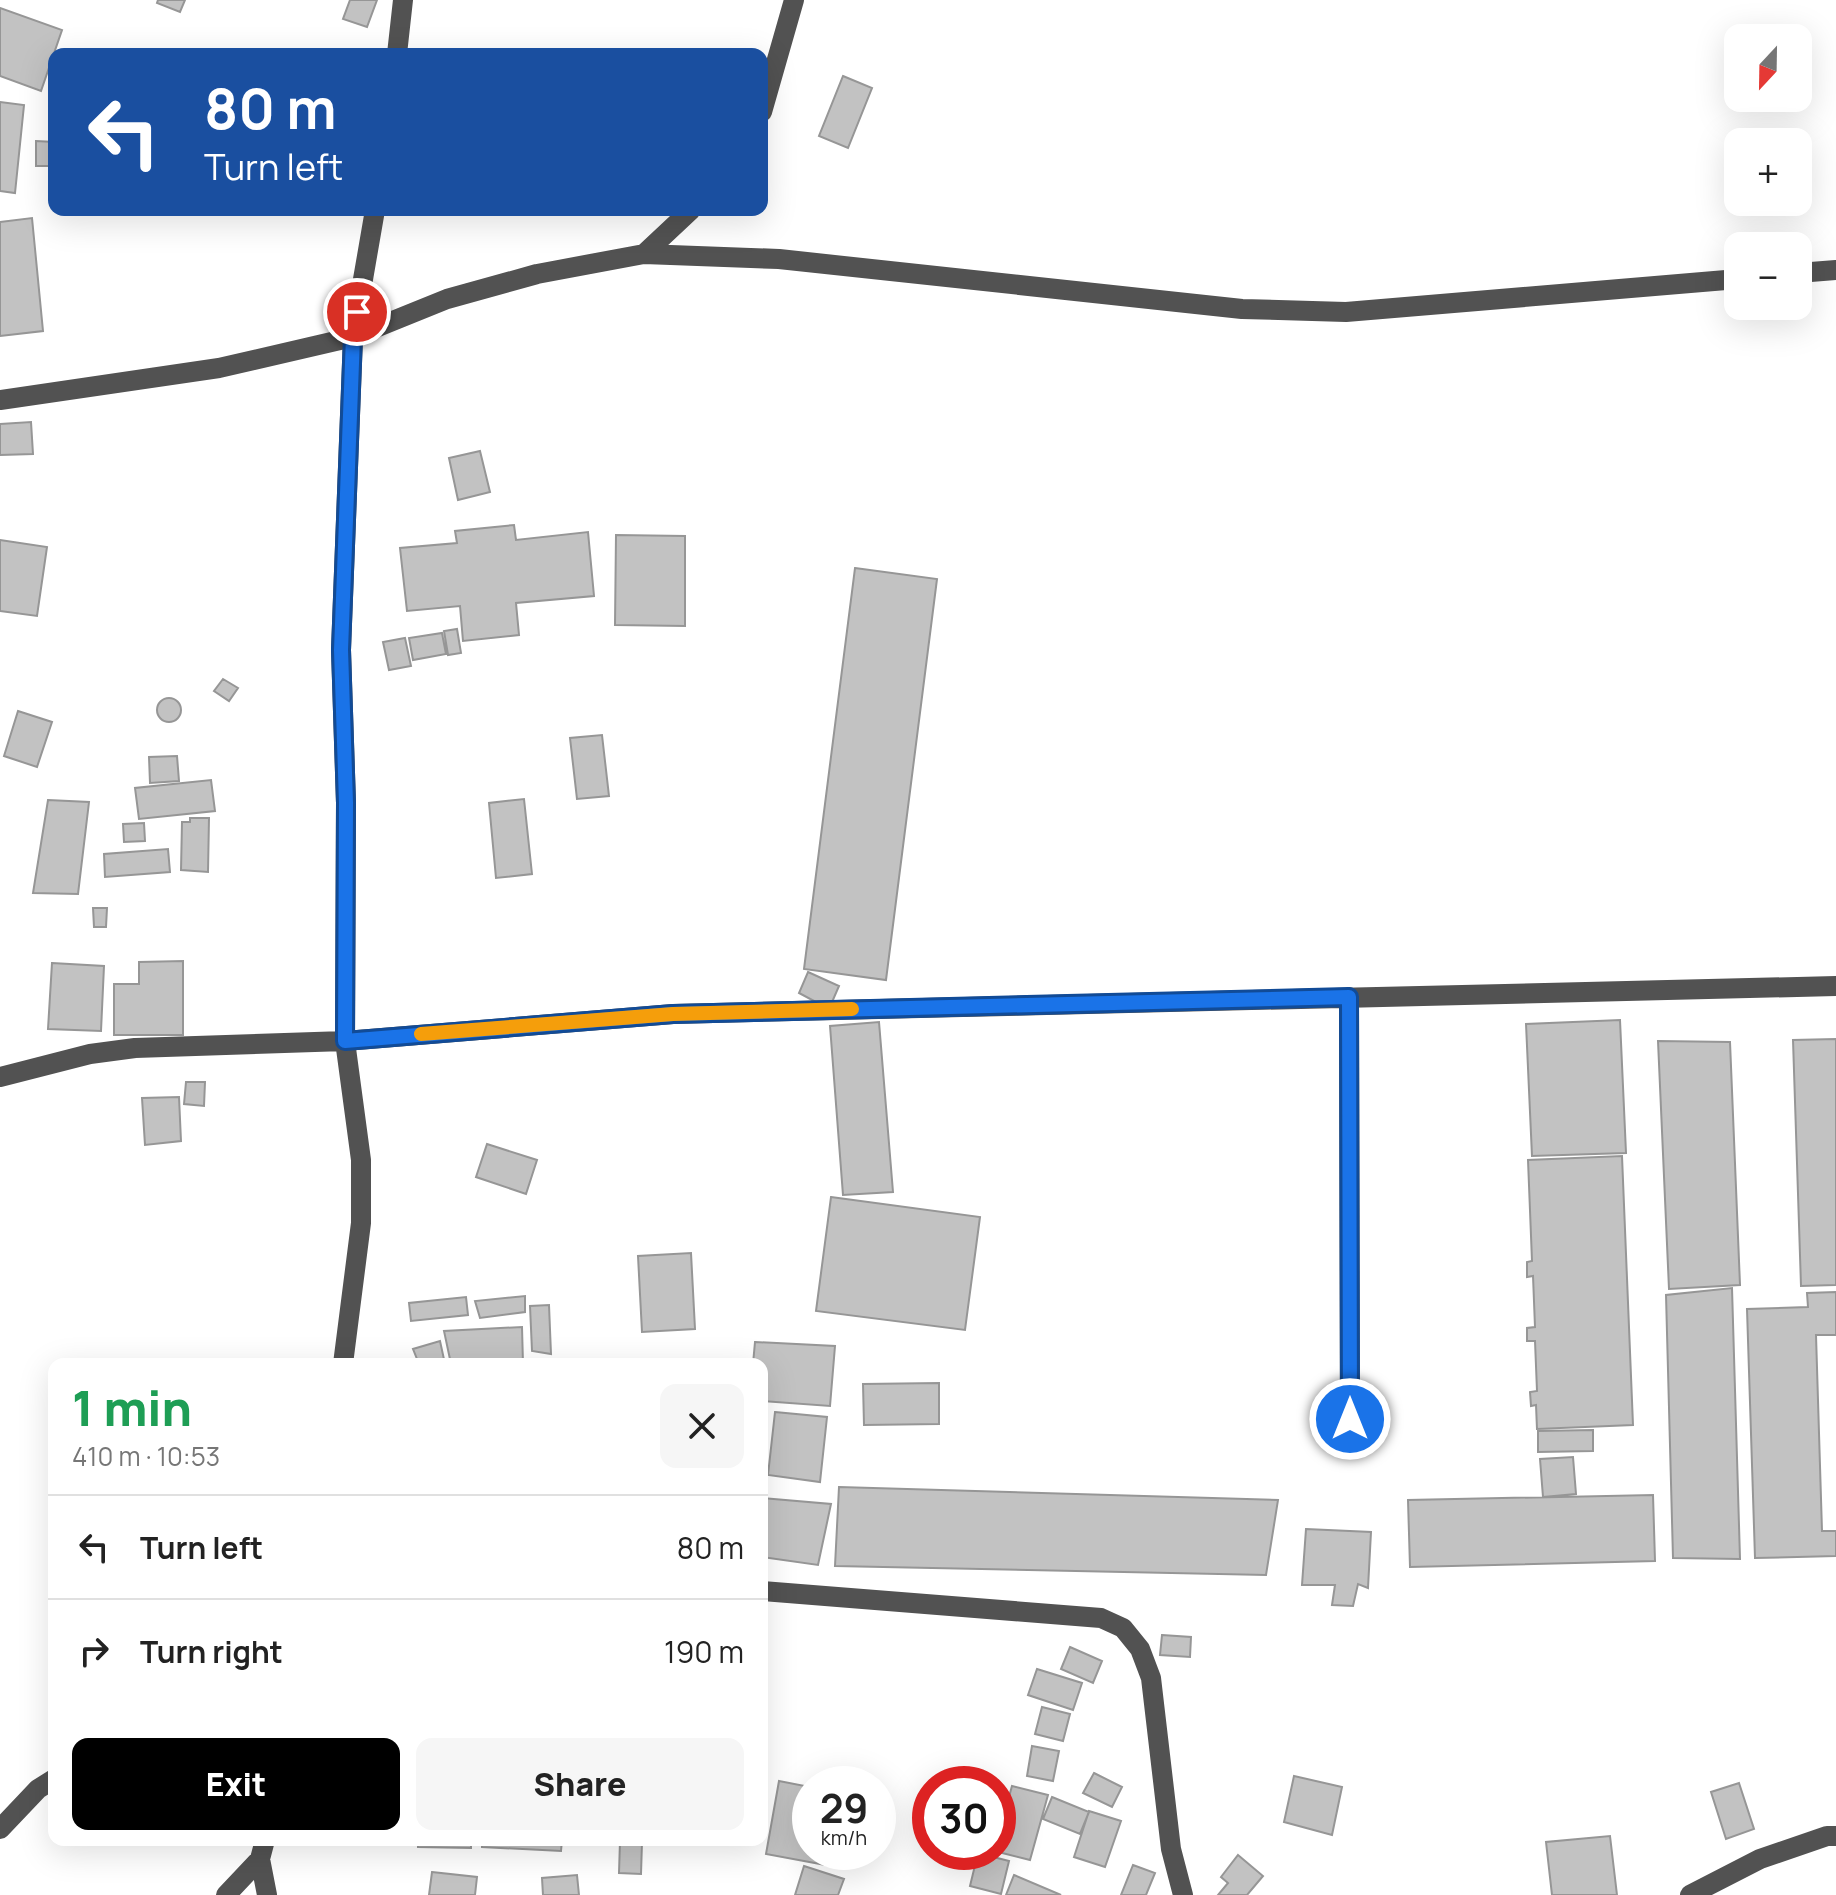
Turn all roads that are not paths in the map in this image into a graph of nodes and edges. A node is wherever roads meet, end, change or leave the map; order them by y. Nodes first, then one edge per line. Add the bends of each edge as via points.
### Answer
1 (403, 0) edge
2 (794, 0) edge
3 (398, 48) edge
4 (768, 91) edge
5 (374, 216) edge
6 (685, 216) edge
7 (644, 254) junction
8 (1836, 270) edge
9 (1812, 272) edge
10 (1724, 280) edge
11 (353, 337) junction
12 (0, 400) edge
13 (1836, 986) edge
14 (1349, 997) junction
15 (345, 1041) junction
16 (0, 1077) edge
17 (344, 1358) edge
18 (1350, 1419) dead end
19 (768, 1591) edge
20 (48, 1783) edge
21 (0, 1829) edge
22 (1836, 1836) edge
23 (263, 1850) edge
24 (226, 1895) edge
25 (267, 1895) edge
26 (1183, 1895) edge
27 (1690, 1895) edge

1 - 3 street
2 - 4 street
5 - 11 street
6 - 7 street
7 - 10 street via 779,259 1242,309 1346,312
7 - 11 street via 537,274 447,299
8 - 9 street
11 - 12 street via 219,368
11 - 15 street via 341,650
13 - 14 street
14 - 15 street via 673,1014
14 - 18 street
15 - 16 street via 135,1048
15 - 17 street via 361,1160 361,1223
19 - 26 street via 1101,1618 1123,1628 1140,1649 1151,1678 1171,1849
20 - 21 street
22 - 27 street via 1760,1859
23 - 24 street
23 - 25 street

